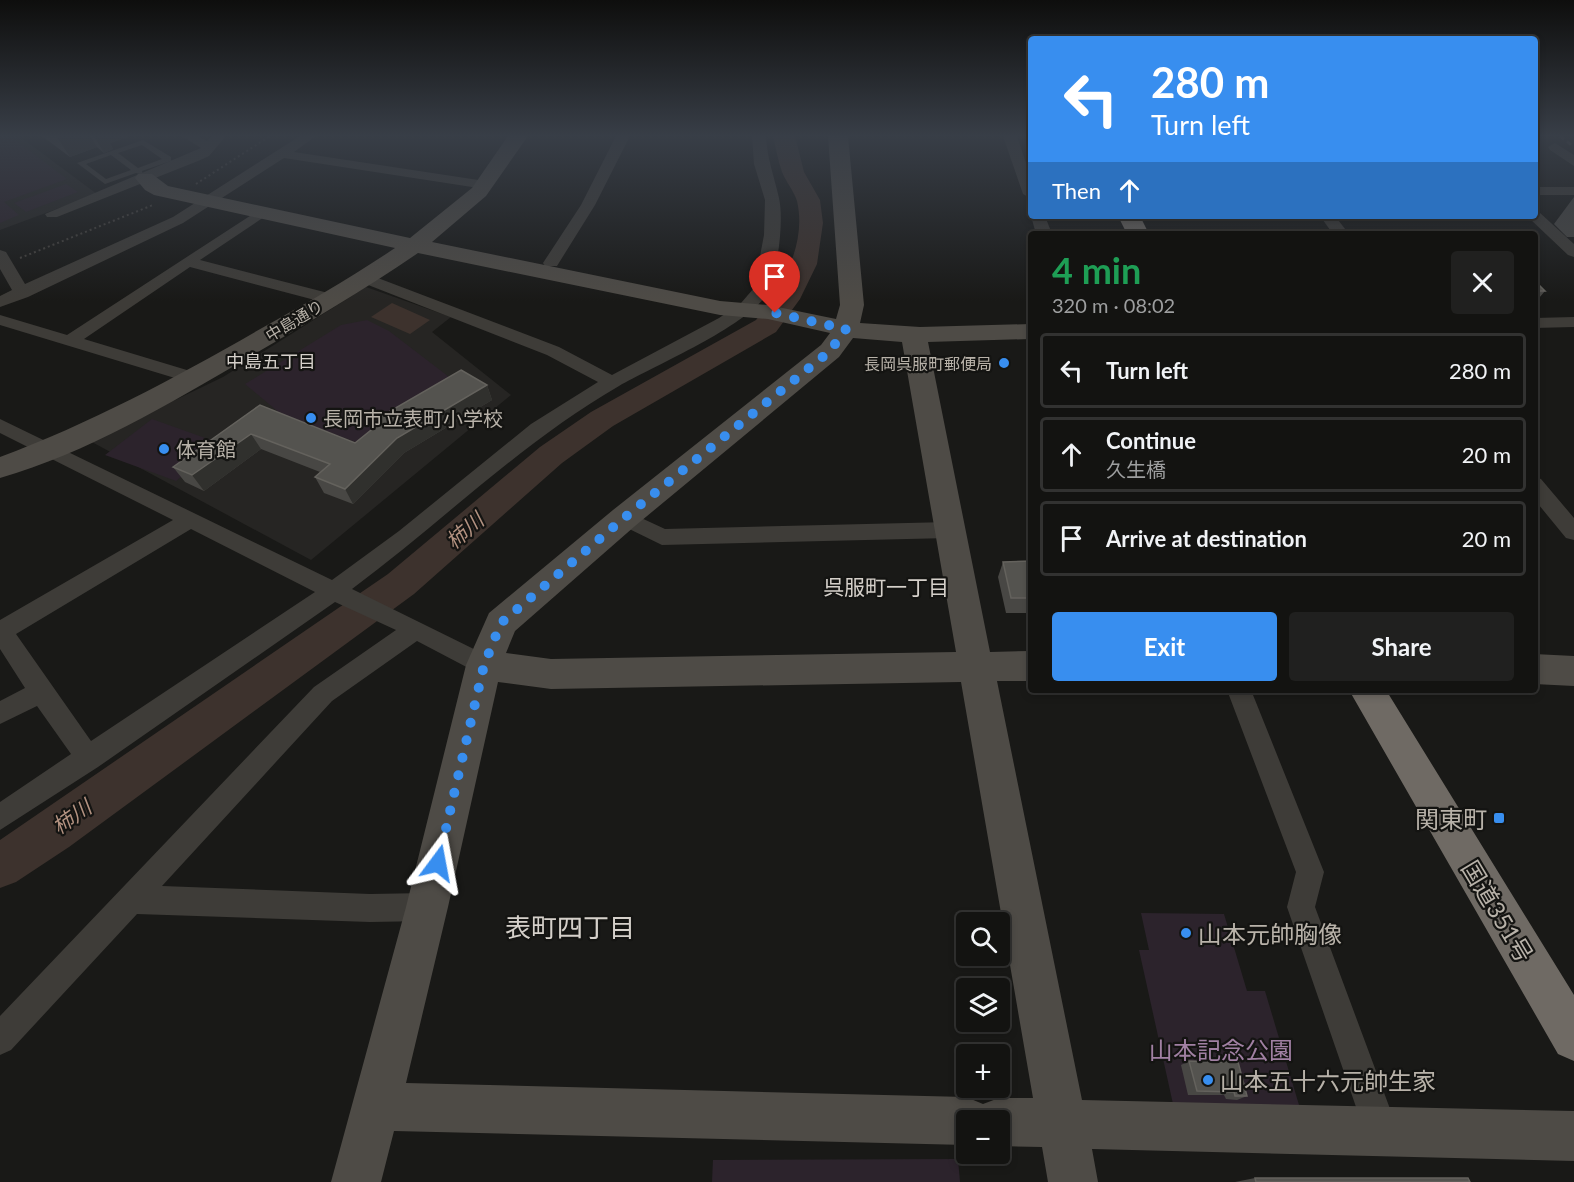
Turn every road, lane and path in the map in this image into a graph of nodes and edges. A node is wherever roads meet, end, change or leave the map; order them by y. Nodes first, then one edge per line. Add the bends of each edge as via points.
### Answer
1 (103, 191) edge
2 (182, 191) joint
3 (226, 191) edge
4 (478, 191) edge
5 (595, 191) edge
6 (769, 191) edge
7 (843, 191) edge
8 (216, 198) junction
9 (262, 212) junction
10 (52, 214) dead end
11 (1329, 219) edge
12 (1538, 219) edge
13 (1339, 231) edge
14 (418, 241) junction
15 (1574, 252) edge
16 (2, 260) edge
17 (188, 262) junction
18 (551, 263) junction
19 (364, 278) junction
20 (22, 294) junction
21 (330, 299) junction
22 (0, 302) edge
23 (751, 308) junction
24 (0, 320) edge
25 (1574, 322) edge
26 (1538, 323) edge
27 (846, 329) junction
28 (1028, 331) edge
29 (914, 333) junction
30 (68, 342) junction
31 (194, 378) junction
32 (612, 382) junction
33 (0, 425) edge
34 (49, 450) junction
35 (0, 468) edge
36 (1538, 489) edge
37 (624, 518) junction
38 (190, 520) junction
39 (949, 530) junction
40 (1574, 532) edge
41 (341, 595) junction
42 (416, 629) junction
43 (1, 631) edge
44 (484, 665) junction
45 (977, 666) junction
46 (1028, 666) edge
47 (1538, 669) edge
48 (1574, 671) edge
49 (41, 692) junction
50 (1240, 693) edge
51 (1369, 693) edge
52 (0, 713) edge
53 (90, 759) junction
54 (0, 817) edge
55 (131, 899) junction
56 (427, 907) junction
57 (1574, 1038) edge
58 (0, 1039) edge
59 (375, 1106) junction
60 (956, 1121) edge
61 (1010, 1122) edge
62 (1063, 1123) junction
63 (1382, 1133) junction
64 (1574, 1136) edge
65 (356, 1182) edge
66 (1073, 1182) edge

1 - 10 street
2 - 8 street
2 - 16 path via 103,226
3 - 8 street
4 - 14 street, 中島通り
5 - 18 street
6 - 23 street via 772,235 762,289
7 - 27 street via 852,306
8 - 9 street
8 - 14 street
8 - 20 street via 127,246
9 - 14 street
9 - 17 street
11 - 13 street
12 - 15 street
14 - 18 street
14 - 19 street, 中島通り
14 - 23 street via 556,276 720,308
16 - 20 street
17 - 21 street
17 - 30 street
18 - 23 street via 728,298
19 - 21 street, 中島通り
19 - 32 street via 553,351
20 - 22 street
21 - 31 street, 中島通り
23 - 27 street
23 - 32 street
24 - 30 street
25 - 26 street
27 - 29 street
27 - 37 street via 830,351
28 - 29 street
29 - 39 street
30 - 31 street
31 - 34 street, 中島通り
32 - 41 street via 511,449
33 - 34 street
34 - 35 street, 中島通り
34 - 38 street
36 - 40 street
37 - 39 street via 662,537
37 - 44 street via 501,623
38 - 41 street
38 - 43 street
39 - 45 street
41 - 42 street
41 - 53 street
42 - 44 street
42 - 55 street via 322,694
43 - 49 street
44 - 45 street via 552,674
44 - 56 street
45 - 46 street
45 - 62 street
47 - 48 street
49 - 52 street
49 - 53 street
50 - 63 street via 1310,872 1301,908
51 - 57 highway, 国道351号
53 - 54 street
55 - 56 street
55 - 58 street
56 - 59 street
59 - 60 street
59 - 65 street
61 - 62 street
62 - 63 street
62 - 66 street
63 - 64 street

